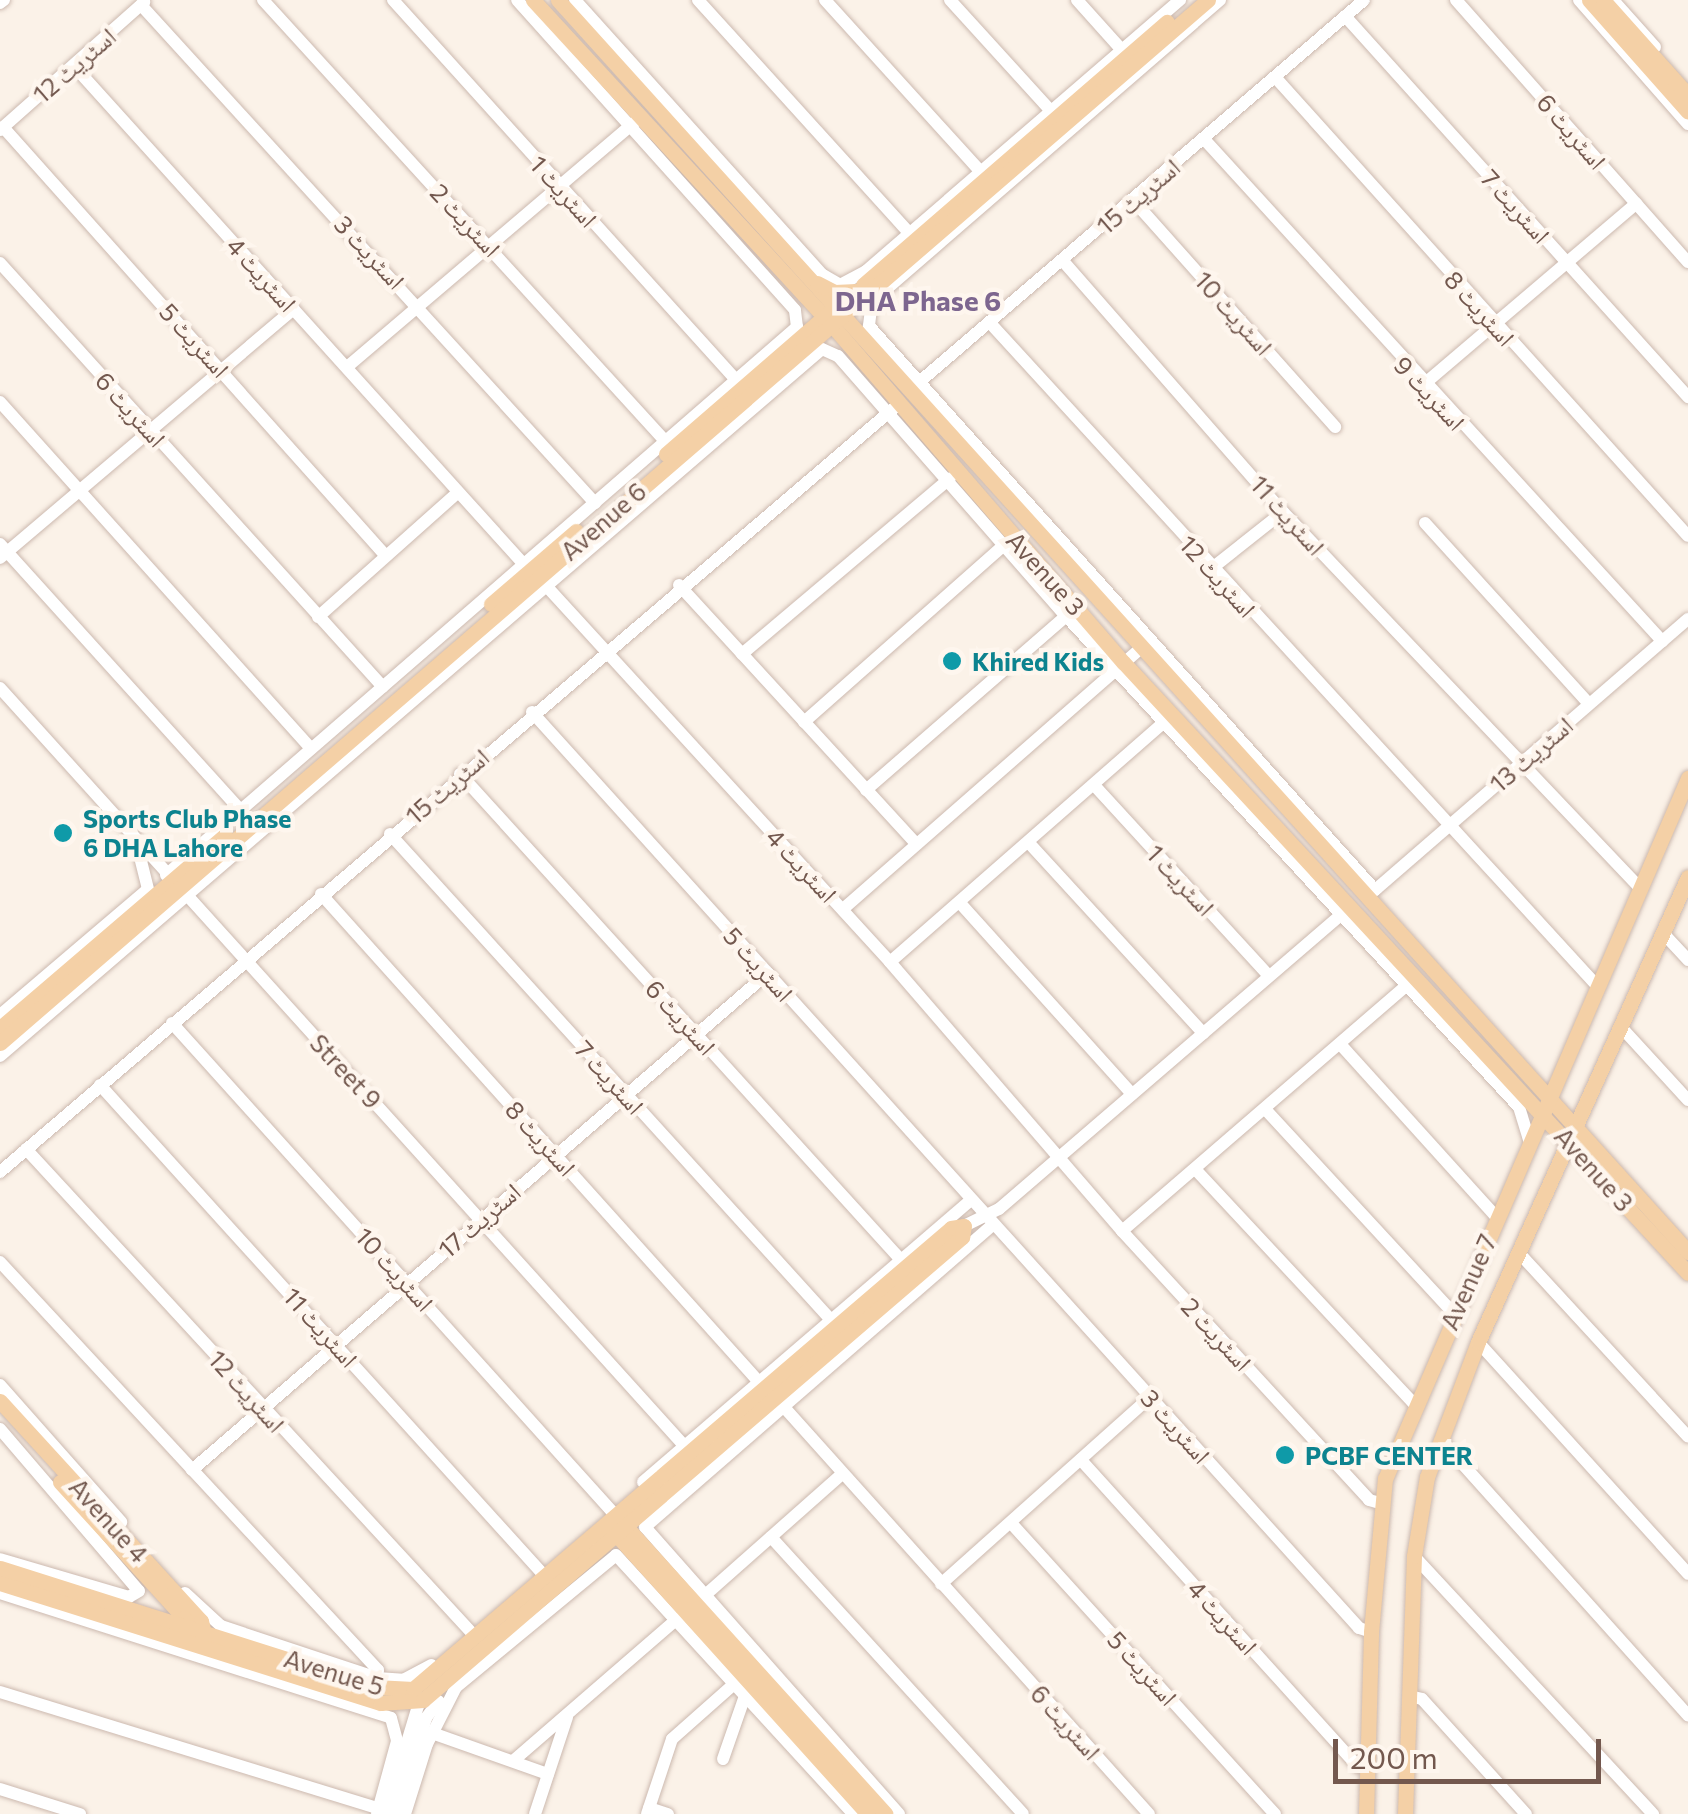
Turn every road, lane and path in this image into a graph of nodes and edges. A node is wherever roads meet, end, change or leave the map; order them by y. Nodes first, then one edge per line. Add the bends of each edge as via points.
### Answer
1 (264, 0) edge
2 (393, 0) edge
3 (517, 0) edge
4 (533, 0) edge
5 (558, 0) edge
6 (576, 0) edge
7 (698, 0) edge
8 (824, 0) edge
9 (950, 0) edge
10 (1077, 0) edge
11 (1180, 0) edge
12 (1192, 0) edge
13 (1208, 0) edge
14 (1220, 0) edge
15 (1364, 0) edge
16 (1456, 0) edge
17 (1579, 0) edge
18 (1589, 0) edge
19 (1602, 0) edge
20 (1613, 0) edge
21 (144, 3) edge
22 (1345, 16) junction
23 (1121, 49) junction
24 (74, 66) junction
25 (1275, 78) junction
26 (1688, 84) edge
27 (1688, 95) edge
28 (1050, 110) junction
29 (1688, 112) edge
30 (636, 121) junction
31 (1688, 124) edge
32 (2, 128) edge
33 (1204, 140) junction
34 (980, 170) junction
35 (560, 186) junction
36 (1134, 200) junction
37 (1636, 204) junction
38 (909, 233) junction
39 (490, 246) junction
40 (1062, 261) junction
41 (1567, 262) junction
42 (1688, 262) edge
43 (0, 263) edge
44 (801, 271) junction
45 (875, 280) junction
46 (859, 294) junction
47 (419, 306) junction
48 (294, 309) junction
49 (832, 317) junction
50 (991, 324) junction
51 (1497, 328) junction
52 (799, 347) junction
53 (863, 352) junction
54 (347, 368) junction
55 (222, 370) junction
56 (736, 381) junction
57 (1422, 385) junction
58 (915, 386) junction
59 (1688, 397) edge
60 (0, 402) edge
61 (894, 408) junction
62 (1335, 427) dead end
63 (150, 431) junction
64 (666, 442) junction
65 (950, 478) junction
66 (78, 489) junction
67 (456, 494) junction
68 (595, 503) junction
69 (1283, 512) junction
70 (1425, 523) dead end
71 (1688, 536) edge
72 (1004, 546) junction
73 (2, 551) edge
74 (385, 555) junction
75 (1211, 569) junction
76 (534, 574) junction
77 (680, 585) junction
78 (1066, 616) junction
79 (318, 617) junction
80 (1688, 619) edge
81 (1662, 641) junction
82 (1140, 649) junction
83 (603, 650) junction
84 (742, 654) junction
85 (1119, 666) junction
86 (383, 687) junction
87 (1, 693) edge
88 (1588, 704) junction
89 (532, 712) junction
90 (804, 722) junction
91 (1164, 723) junction
92 (310, 748) junction
93 (1519, 764) junction
94 (460, 774) junction
95 (1688, 778) edge
96 (1094, 785) junction
97 (866, 790) junction
98 (240, 810) junction
99 (1447, 827) junction
100 (390, 834) junction
101 (134, 838) junction
102 (916, 844) junction
103 (1029, 844) junction
104 (1688, 877) edge
105 (175, 885) junction
106 (1640, 888) junction
107 (321, 894) junction
108 (960, 903) junction
109 (842, 909) junction
110 (1344, 911) junction
111 (1663, 933) junction
112 (1688, 960) edge
113 (246, 962) junction
114 (890, 962) junction
115 (768, 974) junction
116 (1268, 975) junction
117 (1598, 987) junction
118 (1404, 988) junction
119 (0, 1015) edge
120 (172, 1023) junction
121 (1621, 1027) junction
122 (0, 1028) edge
123 (697, 1034) junction
124 (1203, 1034) junction
125 (0, 1043) edge
126 (1340, 1044) junction
127 (0, 1056) edge
128 (100, 1085) junction
129 (1508, 1085) junction
130 (1132, 1094) junction
131 (626, 1095) junction
132 (1688, 1100) edge
133 (1547, 1105) junction
134 (1266, 1109) junction
135 (1573, 1135) junction
136 (1530, 1143) junction
137 (26, 1149) junction
138 (556, 1154) junction
139 (1060, 1158) junction
140 (1194, 1170) junction
141 (0, 1172) edge
142 (971, 1200) junction
143 (482, 1218) junction
144 (1497, 1218) junction
145 (989, 1220) junction
146 (964, 1226) junction
147 (1122, 1232) junction
148 (1688, 1252) edge
149 (1520, 1254) junction
150 (901, 1260) junction
151 (0, 1262) edge
152 (1688, 1273) edge
153 (406, 1282) junction
154 (1454, 1314) junction
155 (831, 1320) junction
156 (1478, 1342) junction
157 (336, 1343) junction
158 (758, 1382) junction
159 (0, 1386) edge
160 (794, 1390) junction
161 (1150, 1398) junction
162 (0, 1401) edge
163 (1414, 1404) junction
164 (782, 1406) junction
165 (261, 1407) junction
166 (0, 1415) edge
167 (0, 1429) edge
168 (1688, 1437) edge
169 (1441, 1440) junction
170 (687, 1450) junction
171 (1082, 1460) junction
172 (192, 1470) junction
173 (842, 1474) junction
174 (1380, 1503) junction
175 (647, 1515) junction
176 (616, 1523) junction
177 (1011, 1523) junction
178 (771, 1537) junction
179 (647, 1543) junction
180 (1414, 1556) junction
181 (0, 1558) edge
182 (0, 1568) edge
183 (540, 1570) junction
184 (1688, 1574) edge
185 (0, 1583) edge
186 (942, 1584) junction
187 (0, 1593) edge
188 (702, 1597) junction
189 (676, 1619) junction
190 (470, 1631) junction
191 (1371, 1632) junction
192 (186, 1633) junction
193 (203, 1638) junction
194 (297, 1668) junction
195 (377, 1678) junction
196 (448, 1681) junction
197 (734, 1684) junction
198 (0, 1692) edge
199 (420, 1693) junction
200 (745, 1696) junction
201 (1409, 1696) junction
202 (388, 1704) junction
203 (568, 1712) junction
204 (1688, 1716) edge
205 (427, 1726) junction
206 (408, 1736) junction
207 (723, 1759) dead end
208 (513, 1762) junction
209 (1368, 1767) junction
210 (548, 1774) junction
211 (0, 1788) edge
212 (648, 1811) edge
213 (385, 1813) edge
214 (80, 1814) edge
215 (405, 1814) edge
216 (535, 1814) edge
217 (668, 1814) edge
218 (853, 1814) edge
219 (868, 1814) edge
220 (886, 1814) edge
221 (899, 1814) edge
222 (1023, 1814) edge
223 (1150, 1814) edge
224 (1275, 1814) edge
225 (1366, 1814) edge
226 (1405, 1814) edge
227 (1526, 1814) edge
228 (1653, 1814) edge

1 - 39 street, اسٹریٹ 2
2 - 35 street, اسٹریٹ 1
3 - 30 street
4 - 30 main road, Avenue 3
5 - 44 main road, Avenue 3
6 - 44 street
7 - 38 street
8 - 34 street
9 - 28 street
10 - 23 street
11 - 23 street
12 - 45 main road, Avenue 6
13 - 45 main road, Avenue 6
14 - 45 street
15 - 22 street, اسٹریٹ 15
16 - 37 street, اسٹریٹ 6
17 - 31 street
18 - 29 main road
19 - 27 main road
20 - 26 street
21 - 24 street, اسٹریٹ 12
21 - 47 street, اسٹریٹ 3
22 - 25 street, اسٹریٹ 15
22 - 41 street, اسٹریٹ 7
23 - 28 street
24 - 32 street, اسٹریٹ 12
24 - 48 street, اسٹریٹ 4
25 - 33 street, اسٹریٹ 15
25 - 51 street, اسٹریٹ 8
28 - 34 street
30 - 35 street
30 - 44 main road, Avenue 3
30 - 52 street via 796,310
32 - 55 street, اسٹریٹ 5
33 - 36 street, اسٹریٹ 15
33 - 57 street, اسٹریٹ 9
34 - 38 street
35 - 39 street
35 - 56 street, اسٹریٹ 1
36 - 40 street, اسٹریٹ 15
36 - 62 street, اسٹریٹ 10
37 - 41 street
37 - 42 street, اسٹریٹ 6
38 - 45 street
39 - 47 street
39 - 64 street, اسٹریٹ 2
40 - 50 street, اسٹریٹ 15
40 - 69 street, اسٹریٹ 11
41 - 51 street
41 - 59 street, اسٹریٹ 7
43 - 63 street, اسٹریٹ 6
44 - 45 street via 834,284
44 - 46 main road via 835,292
44 - 49 main road, Avenue 3
44 - 52 main road via 805,313
45 - 46 main road, Avenue 6
45 - 58 street via 866,310 869,326
46 - 49 main road, Avenue 6
46 - 53 main road
47 - 54 street
47 - 68 street, اسٹریٹ 3
48 - 54 street, اسٹریٹ 4
48 - 55 street
49 - 52 main road, Avenue 6
49 - 53 main road, Avenue 3
50 - 58 street, اسٹریٹ 15
50 - 75 street, اسٹریٹ 12
51 - 57 street
51 - 71 street, اسٹریٹ 8
52 - 53 main road via 829,342
52 - 56 street
52 - 61 street via 834,352
52 - 76 main road, Avenue 6
53 - 58 main road, Avenue 3
53 - 61 main road, Avenue 3
54 - 67 street, اسٹریٹ 4
55 - 63 street
55 - 74 street, اسٹریٹ 5
56 - 64 street
57 - 81 street, اسٹریٹ 9
58 - 82 main road, Avenue 3
58 - 99 street, اسٹریٹ 13 via 1375,890
60 - 66 street
61 - 65 street
61 - 77 street, اسٹریٹ 15
61 - 85 main road, Avenue 3
63 - 66 street
63 - 79 street, اسٹریٹ 6
64 - 68 street
65 - 72 street
65 - 84 street
66 - 73 street
66 - 92 street
67 - 74 street
67 - 76 street, اسٹریٹ 4
68 - 76 street
69 - 75 street
69 - 93 street, اسٹریٹ 11
70 - 88 street
72 - 78 street
72 - 90 street
73 - 98 street
74 - 79 street
75 - 99 street, اسٹریٹ 12
76 - 83 street, اسٹریٹ 4
76 - 86 street
76 - 105 main road, Avenue 6
77 - 83 street, اسٹریٹ 15
77 - 84 street
78 - 85 street
78 - 97 street
79 - 86 street, اسٹریٹ 6
80 - 81 street, اسٹریٹ 13
81 - 88 street, اسٹریٹ 13
82 - 85 street
82 - 133 main road, Avenue 3
83 - 89 street, اسٹریٹ 15
83 - 109 street, اسٹریٹ 4
84 - 90 street
85 - 91 street
85 - 102 street
85 - 110 main road, Avenue 3
86 - 92 street
87 - 101 street, Street 9
88 - 93 street, اسٹریٹ 13
89 - 94 street, اسٹریٹ 15
89 - 115 street, اسٹریٹ 5
90 - 97 street
91 - 96 street
91 - 110 street
92 - 98 street
93 - 99 street, اسٹریٹ 13
93 - 106 street, اسٹریٹ 11
94 - 100 street, اسٹریٹ 15
94 - 123 street, اسٹریٹ 6
95 - 106 main road, Avenue 7
96 - 103 street
96 - 116 street, اسٹریٹ 1
97 - 102 street
98 - 105 street
99 - 117 street, اسٹریٹ 12
100 - 107 street, اسٹریٹ 15
100 - 131 street, اسٹریٹ 7
101 - 105 street, Street 9
101 - 119 street via 150,876 148,889
102 - 109 street
103 - 108 street
103 - 124 street
104 - 111 main road, Avenue 7
105 - 113 street, Street 9
105 - 122 main road, Avenue 6
105 - 125 main road, Avenue 6
105 - 127 street
106 - 117 main road, Avenue 7
107 - 113 street, اسٹریٹ 15
107 - 138 street, اسٹریٹ 8
108 - 114 street
108 - 130 street
109 - 114 street, اسٹریٹ 4
110 - 116 street
110 - 118 street
110 - 129 main road, Avenue 3
111 - 112 street
111 - 121 main road, Avenue 7
113 - 120 street, اسٹریٹ 15
113 - 143 street, Street 9
114 - 139 street, اسٹریٹ 4
115 - 123 street, اسٹریٹ 17
115 - 142 street, اسٹریٹ 5
116 - 124 street
117 - 133 main road, Avenue 7
118 - 126 street
118 - 129 street
120 - 128 street, اسٹریٹ 15
120 - 153 street, اسٹریٹ 10
121 - 132 street
121 - 135 main road, Avenue 7
123 - 131 street, اسٹریٹ 17
123 - 150 street, اسٹریٹ 6
124 - 130 street
126 - 134 street
126 - 144 street
128 - 137 street, اسٹریٹ 15
128 - 157 street, اسٹریٹ 11
129 - 133 main road, Avenue 3
129 - 136 street
130 - 139 street
131 - 138 street, اسٹریٹ 17
131 - 155 street, اسٹریٹ 7
133 - 135 main road, Avenue 3
133 - 136 main road, Avenue 7
134 - 140 street
134 - 154 street
135 - 148 main road, Avenue 3
135 - 149 main road, Avenue 7
135 - 152 main road, Avenue 3
136 - 144 main road, Avenue 7
137 - 141 street, اسٹریٹ 15
137 - 165 street, اسٹریٹ 12
138 - 143 street, اسٹریٹ 17
138 - 158 street, اسٹریٹ 8
139 - 145 street
139 - 147 street, اسٹریٹ 2
140 - 147 street
140 - 163 street
142 - 145 street, اسٹریٹ 5
142 - 150 street
143 - 153 street, اسٹریٹ 17
143 - 170 street, Street 9
144 - 154 main road, Avenue 7
145 - 146 street
145 - 160 street
145 - 161 street, اسٹریٹ 3
146 - 160 main road via 962,1237
146 - 170 main road via 952,1228
147 - 174 street, اسٹریٹ 2 via 1369,1500
149 - 156 main road, Avenue 7
149 - 168 street
150 - 155 street
151 - 172 street
153 - 157 street, اسٹریٹ 17
153 - 176 street, اسٹریٹ 10
154 - 163 main road, Avenue 7
155 - 158 street
156 - 169 main road, Avenue 7
156 - 184 street
157 - 165 street, اسٹریٹ 17
157 - 183 street, اسٹریٹ 11
158 - 170 street
159 - 195 street via 211,1620
160 - 164 street
160 - 175 main road
161 - 171 street
161 - 191 street, اسٹریٹ 3 via 1359,1628
162 - 193 main road, Avenue 4
163 - 174 main road, Avenue 7
164 - 173 street, اسٹریٹ 6
164 - 175 street
165 - 172 street, اسٹریٹ 17
165 - 190 street, اسٹریٹ 12
166 - 192 main road, Avenue 4
167 - 181 street via 138,1591 129,1597
169 - 180 main road, Avenue 7 via 1422,1499
169 - 204 street
170 - 176 main road
171 - 177 street
171 - 209 street, اسٹریٹ 4 via 1358,1767
172 - 195 street via 378,1670
173 - 178 street
173 - 186 street, اسٹریٹ 6
174 - 191 main road, Avenue 7
175 - 176 main road
175 - 179 street
176 - 179 main road
176 - 183 street
176 - 196 main road
176 - 199 main road, Avenue 5
176 - 219 main road
177 - 186 street
177 - 224 street, اسٹریٹ 5
178 - 188 street
178 - 222 street
179 - 188 street
179 - 220 main road
180 - 201 main road, Avenue 7
180 - 228 street
182 - 192 main road, Avenue 5
183 - 190 street
185 - 192 main road, Avenue 5
186 - 223 street, اسٹریٹ 6
187 - 213 street via 384,1713 398,1734
188 - 221 street
189 - 197 street
189 - 203 street
189 - 205 street via 627,1562 610,1556 463,1679
190 - 195 street via 418,1674
191 - 209 main road, Avenue 7
192 - 193 main road, Avenue 5
193 - 194 main road, Avenue 5
194 - 199 main road, Avenue 5
194 - 202 main road, Avenue 5
196 - 199 main road
196 - 205 street
197 - 200 street
197 - 212 street via 672,1738
198 - 213 street
199 - 202 main road, Avenue 5
199 - 205 street
199 - 206 street
200 - 207 street
200 - 218 street
201 - 226 main road, Avenue 7
201 - 227 street via 1422,1699
202 - 206 street
203 - 208 street
203 - 210 street
205 - 208 street
205 - 213 street
205 - 215 street
206 - 213 street
208 - 210 street
209 - 225 main road, Avenue 7
210 - 216 street
211 - 214 street
212 - 217 street

